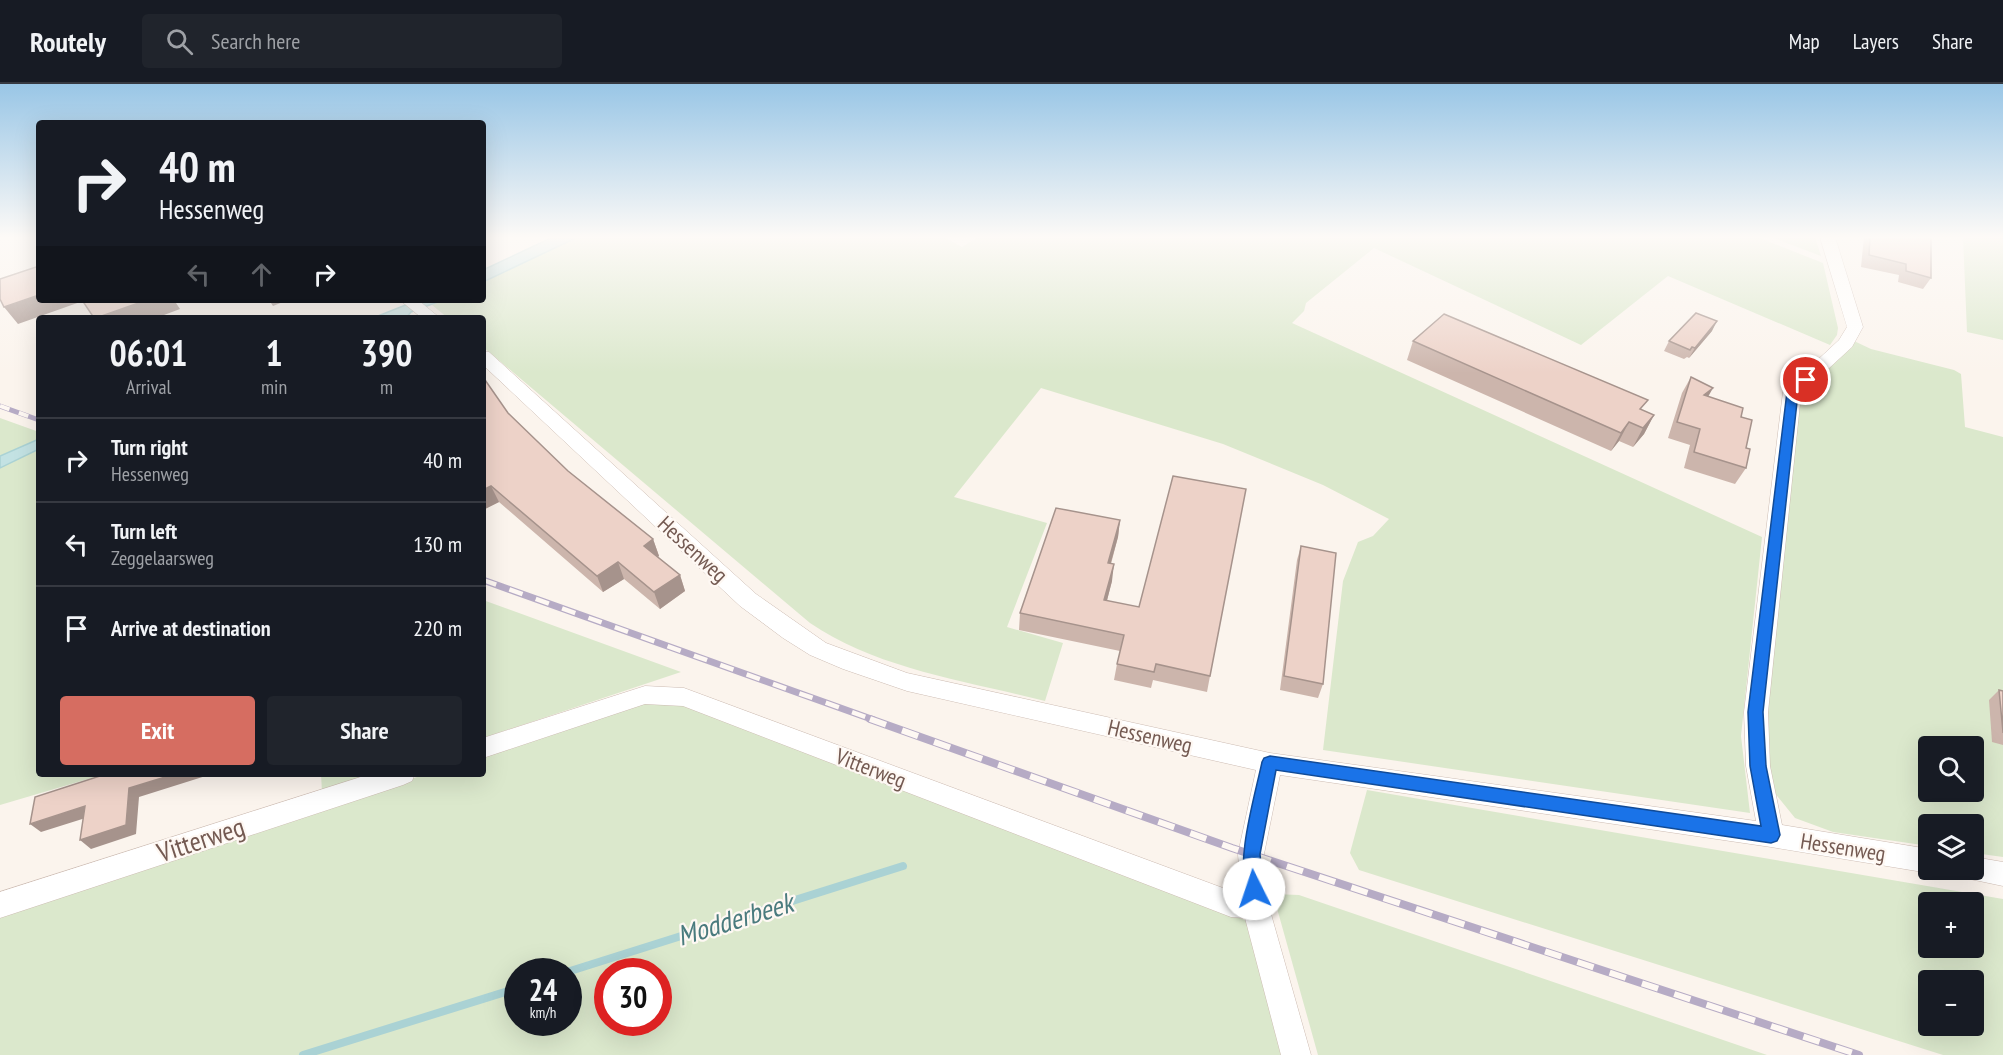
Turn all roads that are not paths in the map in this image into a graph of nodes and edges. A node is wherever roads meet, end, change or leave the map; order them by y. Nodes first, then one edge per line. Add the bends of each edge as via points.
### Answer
1 (1841, 282) edge
2 (486, 359) edge
3 (486, 747) edge
4 (1270, 762) junction
5 (394, 777) edge
6 (1771, 835) junction
7 (1918, 859) edge
8 (1984, 871) edge
9 (2003, 874) edge
10 (0, 905) edge
11 (1255, 907) junction
12 (1296, 1055) edge

1 - 6 street via 1855,327 1846,343 1792,392 1756,712 1758,766
2 - 4 street, Hessenweg via 748,600 818,649 907,682
3 - 11 street, Vitterweg via 645,695 684,697 1231,904
4 - 6 street, Hessenweg
4 - 11 street via 1251,854
5 - 10 street, Vitterweg
6 - 7 street, Hessenweg
8 - 9 street
11 - 12 street

